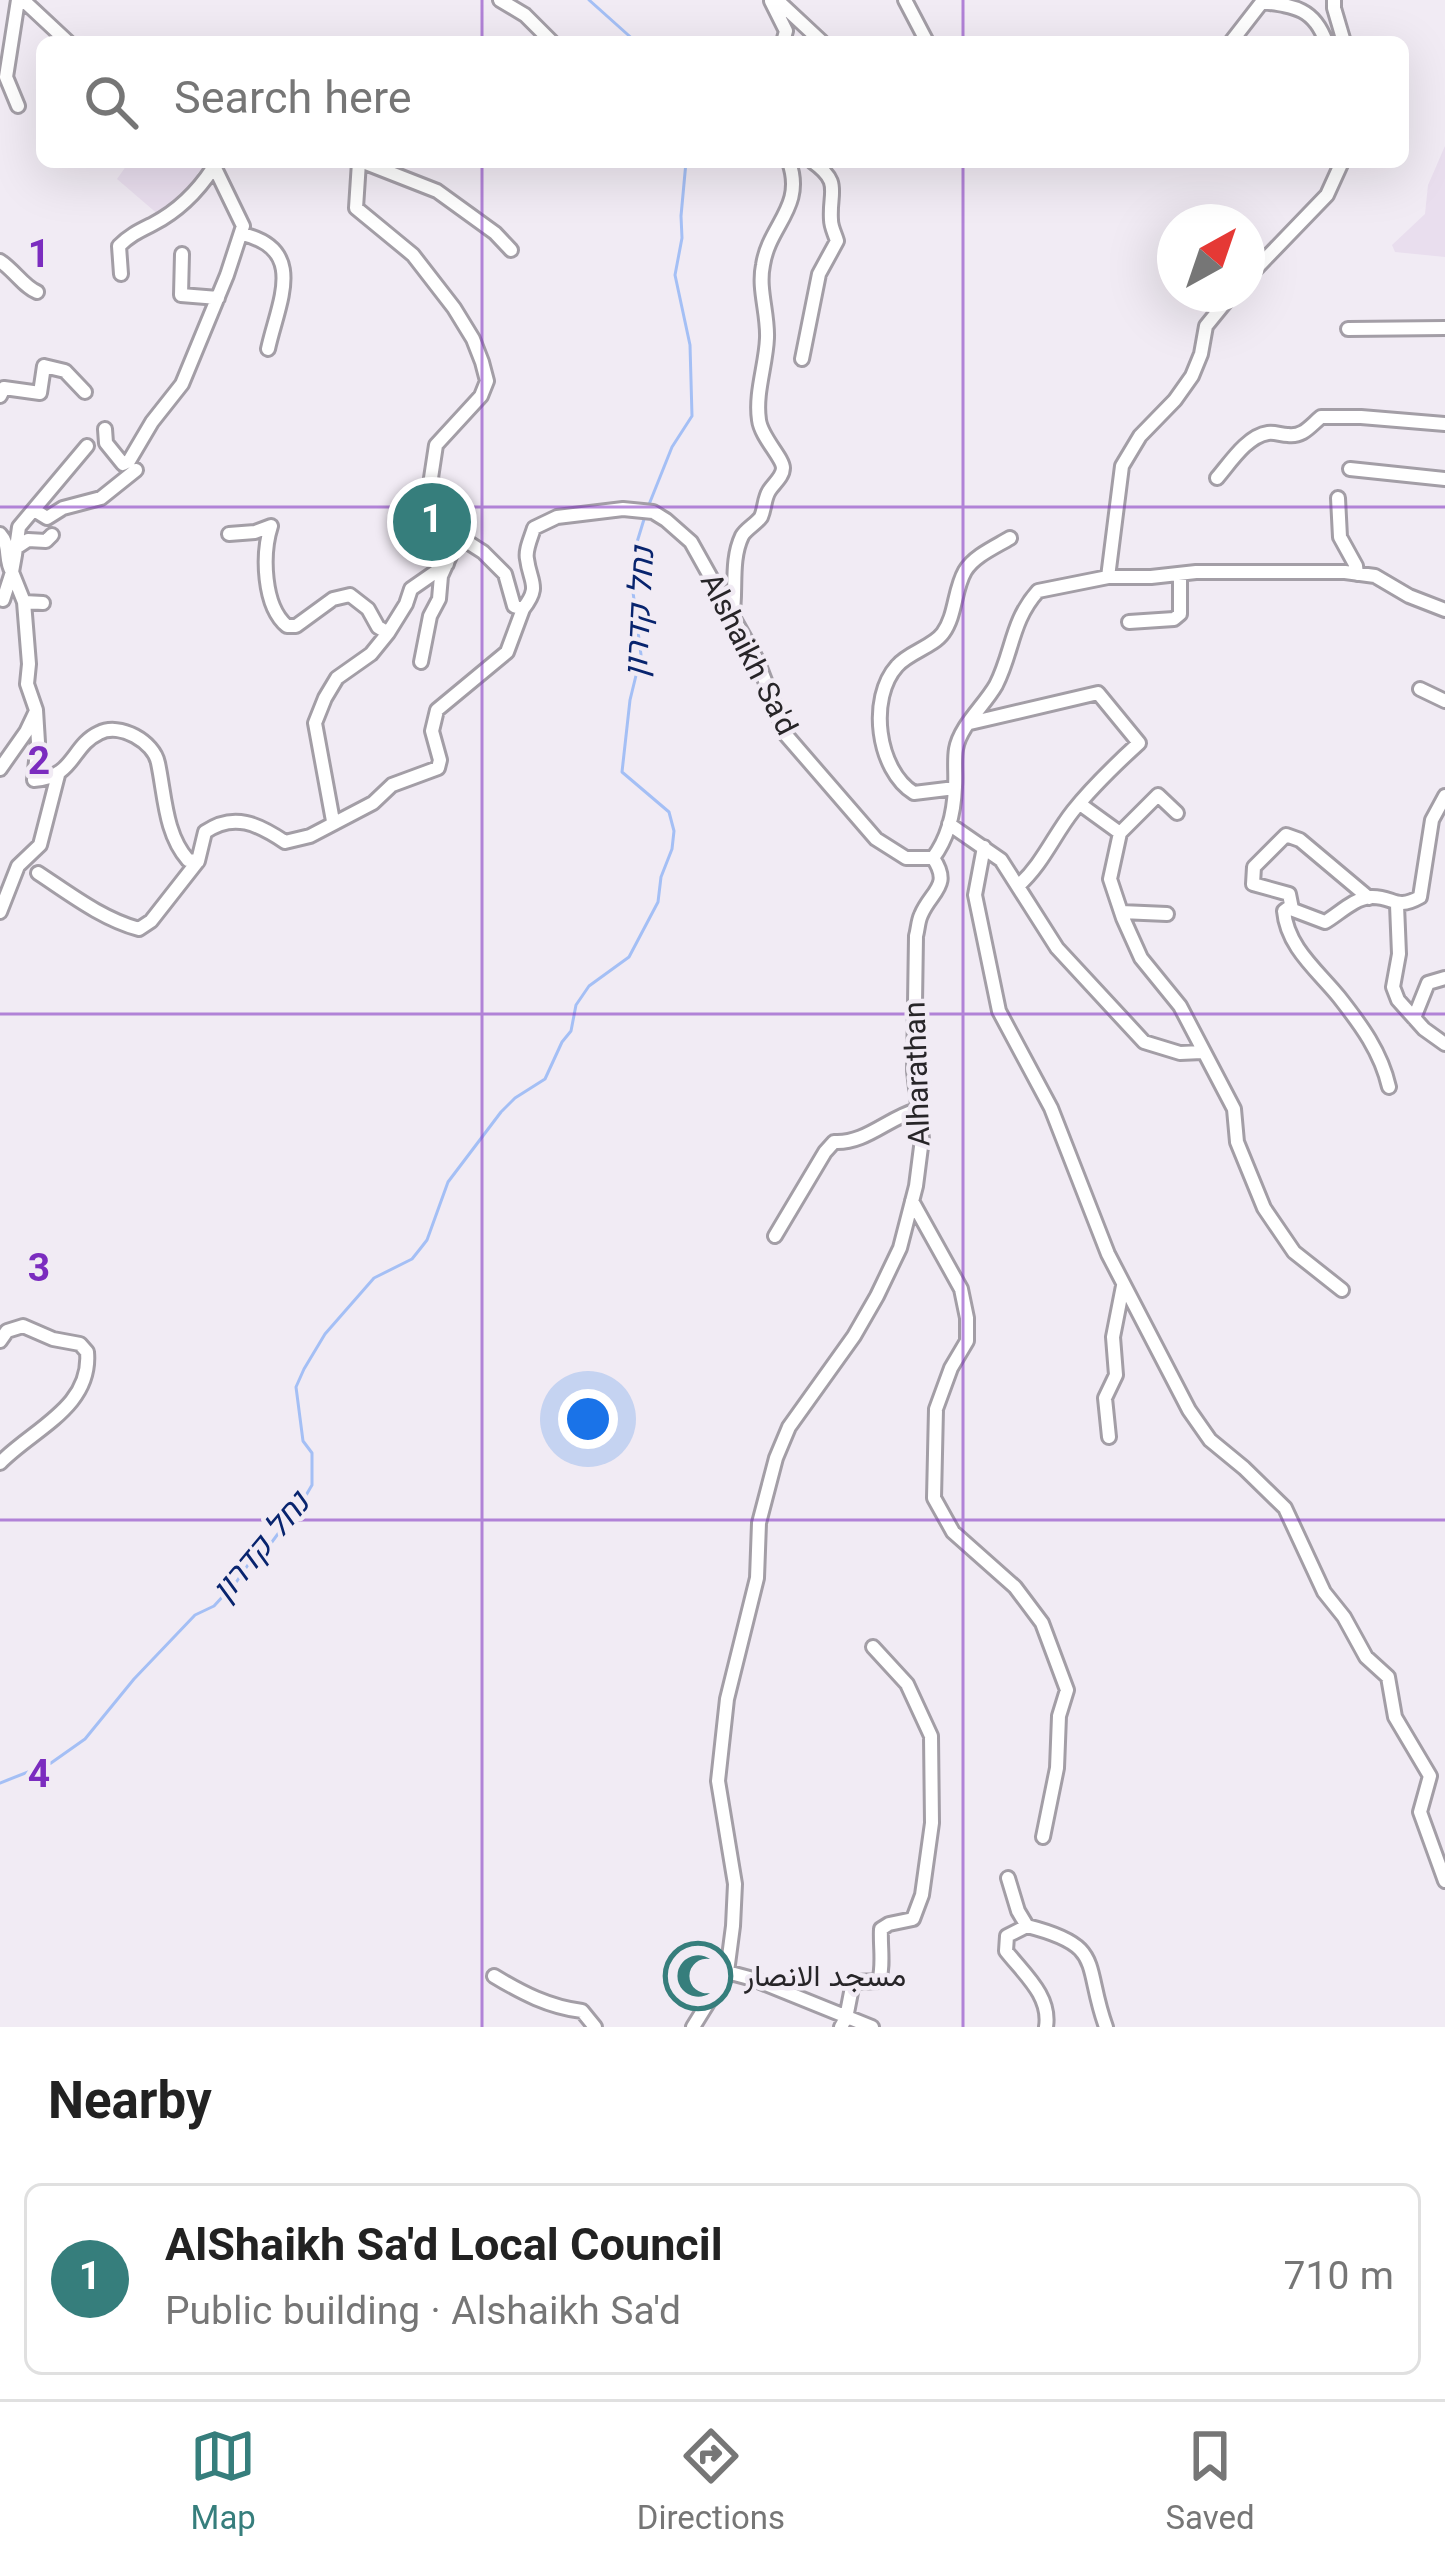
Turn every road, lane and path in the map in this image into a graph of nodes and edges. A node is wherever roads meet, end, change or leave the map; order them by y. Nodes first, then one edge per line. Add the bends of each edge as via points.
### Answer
1 (20, 0) edge
2 (500, 0) edge
3 (774, 0) edge
4 (905, 0) edge
5 (1334, 0) edge
6 (61, 36) edge
7 (546, 36) edge
8 (785, 36) edge
9 (815, 36) edge
10 (924, 36) edge
11 (1236, 36) edge
12 (1324, 36) edge
13 (1342, 36) edge
14 (19, 106) dead end
15 (210, 168) edge
16 (214, 168) edge
17 (360, 168) edge
18 (377, 168) edge
19 (791, 168) edge
20 (821, 168) edge
21 (1339, 168) edge
22 (242, 234) junction
23 (511, 250) dead end
24 (182, 254) dead end
25 (1265, 260) edge
26 (0, 261) edge
27 (121, 274) dead end
28 (37, 292) dead end
29 (218, 298) junction
30 (1217, 312) edge
31 (1348, 328) dead end
32 (1445, 328) edge
33 (268, 350) dead end
34 (802, 358) dead end
35 (85, 392) dead end
36 (0, 396) edge
37 (1445, 424) edge
38 (105, 429) dead end
39 (87, 446) dead end
40 (1350, 469) dead end
41 (136, 470) dead end
42 (1217, 478) dead end
43 (1445, 479) edge
44 (1339, 498) dead end
45 (34, 510) junction
46 (444, 514) junction
47 (229, 534) dead end
48 (0, 535) edge
49 (52, 535) dead end
50 (1010, 538) dead end
51 (16, 548) junction
52 (446, 564) junction
53 (12, 572) junction
54 (1180, 574) junction
55 (1357, 574) junction
56 (1108, 577) junction
57 (3, 600) dead end
58 (24, 602) junction
59 (43, 603) dead end
60 (524, 609) junction
61 (1445, 610) edge
62 (732, 618) junction
63 (1129, 622) dead end
64 (388, 633) junction
65 (421, 662) dead end
66 (1420, 688) dead end
67 (1445, 701) edge
68 (36, 710) junction
69 (970, 722) junction
70 (0, 770) edge
71 (58, 775) junction
72 (956, 788) junction
73 (1445, 796) edge
74 (1080, 803) junction
75 (1177, 813) dead end
76 (333, 821) junction
77 (950, 824) junction
78 (1120, 833) junction
79 (984, 847) junction
80 (932, 858) junction
81 (198, 861) junction
82 (38, 874) dead end
83 (1018, 886) junction
84 (1369, 898) junction
85 (1397, 905) junction
86 (1292, 908) junction
87 (0, 912) edge
88 (1121, 912) junction
89 (1167, 914) dead end
90 (1445, 978) edge
91 (1414, 1018) junction
92 (1445, 1044) edge
93 (1202, 1052) junction
94 (1390, 1087) dead end
95 (917, 1110) junction
96 (912, 1202) junction
97 (775, 1236) dead end
98 (1124, 1284) junction
99 (1342, 1290) dead end
100 (0, 1341) edge
101 (1108, 1437) dead end
102 (0, 1463) edge
103 (873, 1647) dead end
104 (1043, 1837) dead end
105 (1008, 1878) dead end
106 (1445, 1881) edge
107 (1027, 1926) junction
108 (727, 1972) junction
109 (494, 1976) dead end
110 (843, 2023) edge
111 (595, 2027) edge
112 (693, 2027) edge
113 (872, 2027) edge
114 (1046, 2027) edge
115 (1106, 2027) edge

1 - 6 street
1 - 14 street via 6,76
2 - 7 street
3 - 8 street
3 - 9 street
4 - 10 street
5 - 13 street
11 - 12 street via 1262,2 1309,14
15 - 27 street via 194,194 118,246
16 - 22 street
17 - 46 street via 356,208 413,255 452,305 487,381 436,446 431,478
18 - 23 street via 437,191
19 - 62 street via 792,203 762,265 768,335 759,420 783,471 742,535
20 - 34 street via 835,190 837,241 819,274
21 - 25 street via 1328,195
22 - 29 street
22 - 33 street via 261,238 285,272
24 - 29 street via 181,295
26 - 28 street
29 - 38 street via 182,384 129,461 123,464 106,443
30 - 56 street via 1192,376 1122,466
31 - 32 street
35 - 36 street via 65,371 44,366 40,393 4,388
37 - 42 street via 1321,417 1302,434 1255,438
39 - 45 street
40 - 43 street
41 - 45 street via 101,498 47,518
44 - 55 street via 1340,537
45 - 51 street via 19,527
46 - 52 street
46 - 60 street via 505,574 514,606
47 - 64 street via 271,526 267,577 275,616 287,626 350,596
48 - 53 street
49 - 51 street
50 - 72 street via 965,571 941,636 897,665 884,686 880,714 896,778 914,793
51 - 53 street
52 - 64 street via 411,589
52 - 65 street
53 - 57 street
53 - 58 street
54 - 55 street, Alharathan
54 - 56 street, Alharathan
54 - 63 street via 1180,614
55 - 61 street, Alharathan
56 - 69 street, Alharathan via 1038,591 1018,618 998,682
58 - 59 street
58 - 68 street via 27,684
60 - 62 street, Alshaikh Sa'd via 535,584 525,556 534,528 557,517 634,508 653,512 691,542
60 - 76 street via 507,652 437,710 431,731 438,768
62 - 80 street, Alshaikh Sa'd via 786,735 876,839 906,858
64 - 76 street via 337,678 315,723
66 - 67 street
68 - 70 street
68 - 71 street via 34,780
69 - 72 street, Alharathan via 956,750
69 - 74 street via 1098,693 1139,743
71 - 81 street via 96,734 140,738 156,753 181,853
71 - 87 street via 40,844 18,866
72 - 77 street, Alharathan
73 - 85 street via 1432,820 1420,897
74 - 78 street
74 - 83 street
75 - 78 street via 1158,795
76 - 81 street via 286,842 240,819 218,823 205,832
77 - 79 street
77 - 80 street, Alharathan
78 - 88 street via 1110,879
79 - 83 street
79 - 98 street via 975,895 999,1011 1051,1108
80 - 95 street, Alharathan via 941,886 916,936
81 - 82 street via 139,929
83 - 93 street via 1057,948 1144,1042
84 - 85 street
84 - 86 street via 1325,922
84 - 86 street via 1286,835 1254,867 1252,884 1289,894
85 - 91 street via 1393,987
86 - 94 street via 1284,918 1293,940 1384,1061
88 - 89 street
88 - 93 street
90 - 91 street via 1428,983
91 - 92 street
93 - 99 street via 1234,1109 1237,1142 1264,1208 1294,1252
95 - 96 street, Alharathan via 922,1139
95 - 97 street via 852,1143 834,1142
96 - 104 street via 961,1289 967,1318 967,1341 936,1409 934,1498 953,1532 1015,1586 1042,1623 1067,1690
96 - 108 street, Alharathan via 877,1296 789,1426 759,1523 757,1578 727,1700 718,1781 735,1884
98 - 101 street via 1113,1337 1116,1375 1105,1398
98 - 106 street via 1189,1410 1285,1508 1324,1592 1388,1677 1395,1718 1430,1776 1420,1812
100 - 102 street via 23,1326 80,1344 88,1364 74,1402
103 - 110 street via 907,1684 931,1736 932,1823 913,1918 881,1929 879,1982 853,1982
105 - 107 street
107 - 114 street via 1007,1936 1006,1951 1041,1996
107 - 115 street via 1084,1952
108 - 110 street
108 - 112 street, Alharathan
109 - 111 street via 582,2012
110 - 113 street

